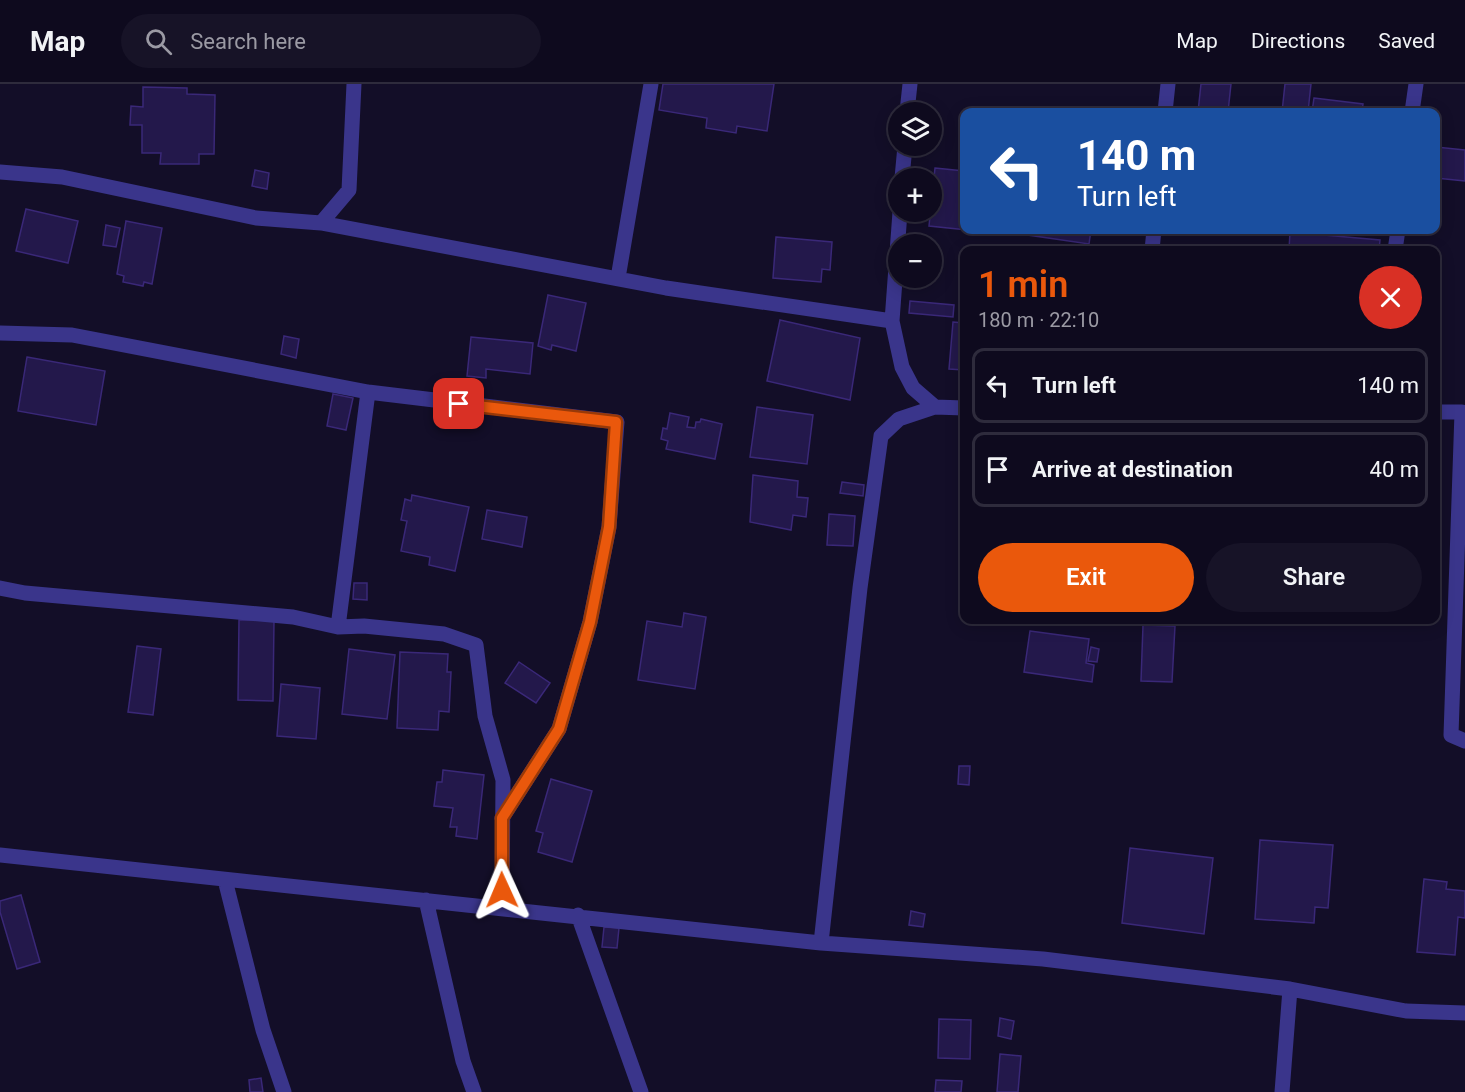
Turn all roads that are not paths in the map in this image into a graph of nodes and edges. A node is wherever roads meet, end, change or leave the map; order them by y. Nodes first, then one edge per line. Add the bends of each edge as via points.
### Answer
1 (354, 84) edge
2 (651, 84) edge
3 (910, 84) edge
4 (1168, 84) edge
5 (1416, 84) edge
6 (908, 102) edge
7 (1165, 108) edge
8 (1413, 108) edge
9 (0, 172) edge
10 (899, 222) edge
11 (321, 223) junction
12 (618, 279) junction
13 (892, 321) junction
14 (0, 333) edge
15 (368, 392) junction
16 (935, 407) junction
17 (960, 408) edge
18 (1440, 412) edge
19 (1464, 412) edge
20 (0, 588) edge
21 (338, 627) junction
22 (1465, 741) edge
23 (502, 818) junction
24 (0, 855) edge
25 (225, 880) junction
26 (426, 900) junction
27 (502, 908) junction
28 (578, 915) junction
29 (821, 943) junction
30 (1290, 988) junction
31 (1465, 1013) edge
32 (284, 1092) edge
33 (474, 1092) edge
34 (641, 1092) edge
35 (1282, 1092) edge

1 - 11 street via 349,190
2 - 12 street
3 - 6 street
4 - 7 street
5 - 8 street
9 - 11 street via 62,177 256,218
10 - 13 street
11 - 12 street
12 - 13 street
13 - 16 street via 902,367 913,388
14 - 15 street via 72,336
15 - 21 street
15 - 23 street via 616,422 609,527 590,622 559,729
16 - 17 street
16 - 29 street via 899,419 881,436
18 - 19 street
19 - 22 street via 1451,735
20 - 21 street via 293,617
21 - 23 street via 444,634 476,645 485,716 503,780
23 - 27 street
24 - 25 street
25 - 26 street
25 - 32 street via 263,1030
26 - 27 street
26 - 33 street via 463,1061
27 - 28 street
28 - 29 street
28 - 34 street
29 - 30 street via 1043,959
30 - 31 street via 1406,1011
30 - 35 street

